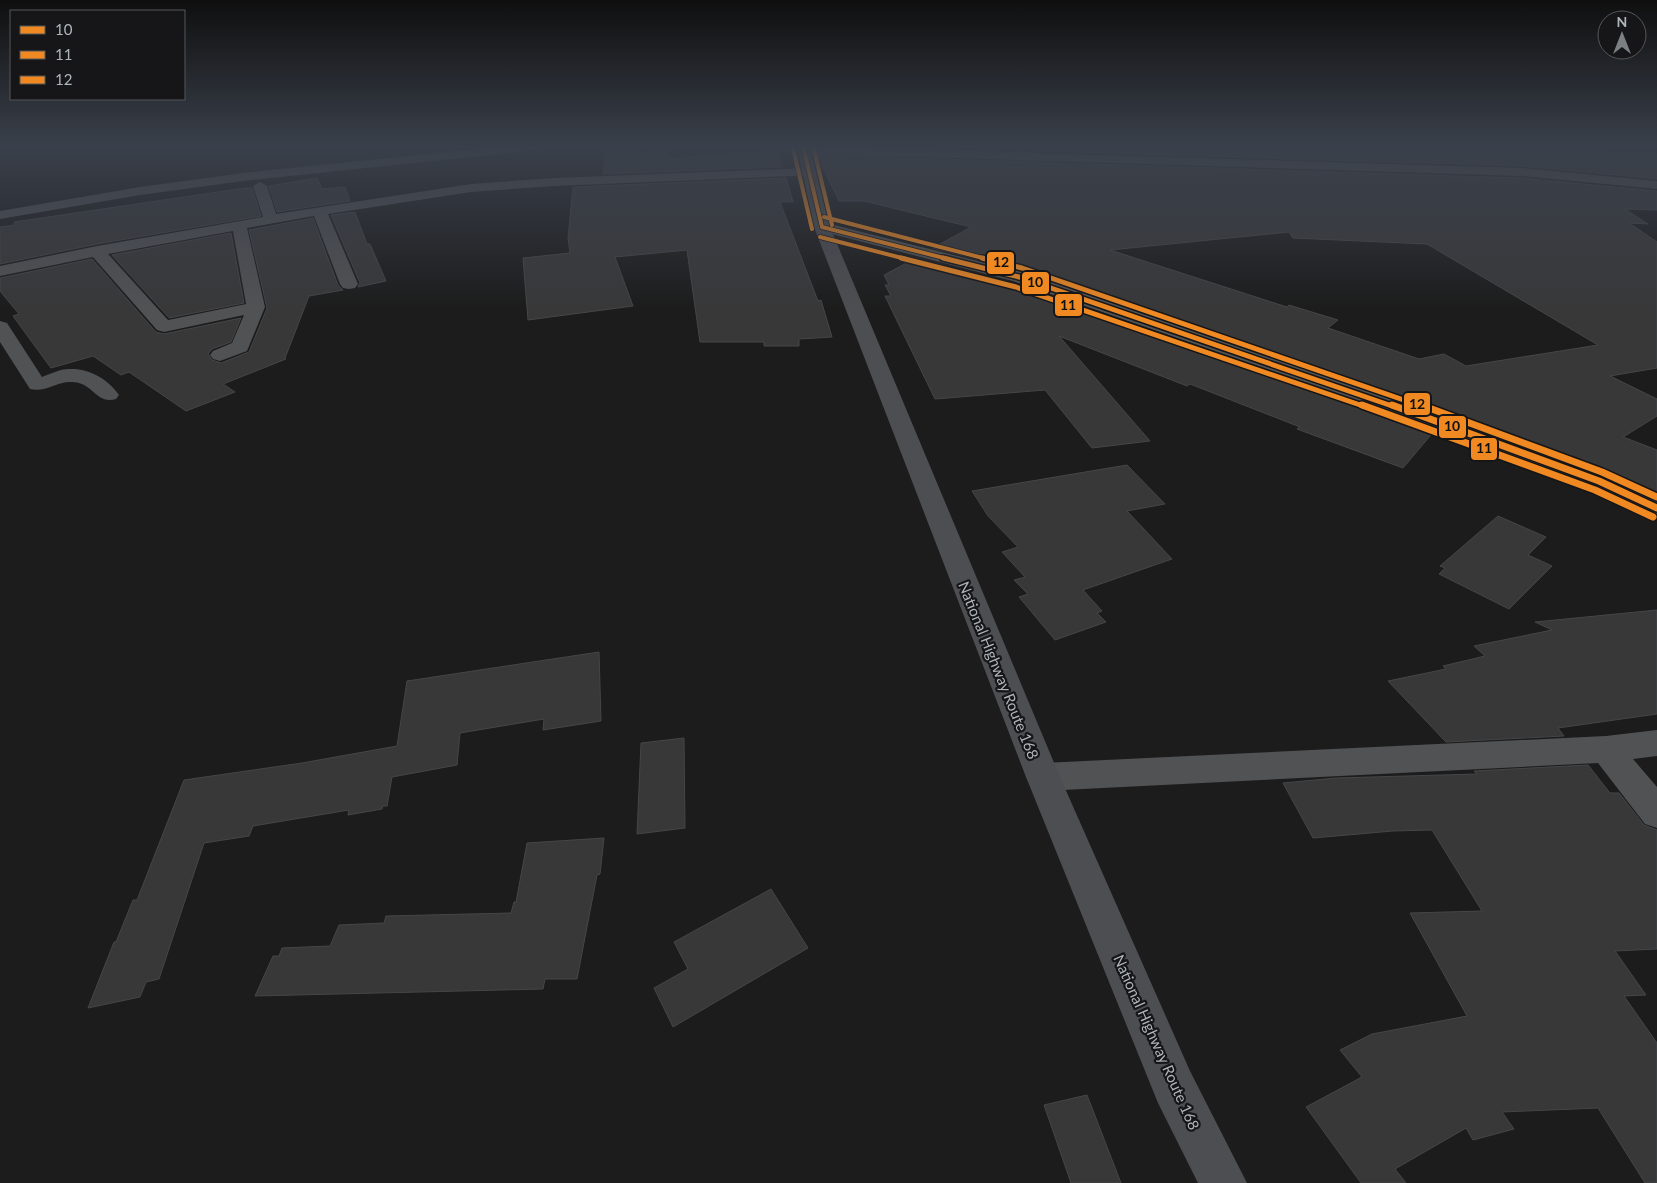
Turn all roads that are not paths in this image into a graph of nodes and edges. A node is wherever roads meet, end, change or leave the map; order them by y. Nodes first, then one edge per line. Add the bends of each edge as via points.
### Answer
1 (18, 201) edge
2 (80, 201) edge
3 (264, 201) edge
4 (388, 201) edge
5 (816, 201) edge
6 (0, 204) edge
7 (319, 211) junction
8 (0, 215) edge
9 (270, 220) junction
10 (239, 225) junction
11 (822, 227) junction
12 (97, 251) junction
13 (0, 271) edge
14 (349, 284) dead end
15 (256, 307) junction
16 (0, 327) edge
17 (220, 355) dead end
18 (109, 395) dead end
19 (1657, 508) edge
20 (1657, 743) edge
21 (1606, 749) junction
22 (1043, 778) junction
23 (1657, 813) edge
24 (1223, 1183) edge

1 - 6 street
2 - 8 street
3 - 9 street
4 - 7 street
5 - 11 highway, National Highway Route 168
7 - 9 street
7 - 14 street
9 - 10 street
10 - 12 street
10 - 15 street
11 - 19 street via 1019,277 1437,421 1599,481
11 - 22 highway, National Highway Route 168
12 - 13 street
12 - 15 street via 164,326
15 - 17 street via 240,347
16 - 18 street via 37,385 69,375 92,379
20 - 21 street
21 - 22 street
21 - 23 street
22 - 24 highway, National Highway Route 168 via 1174,1087

